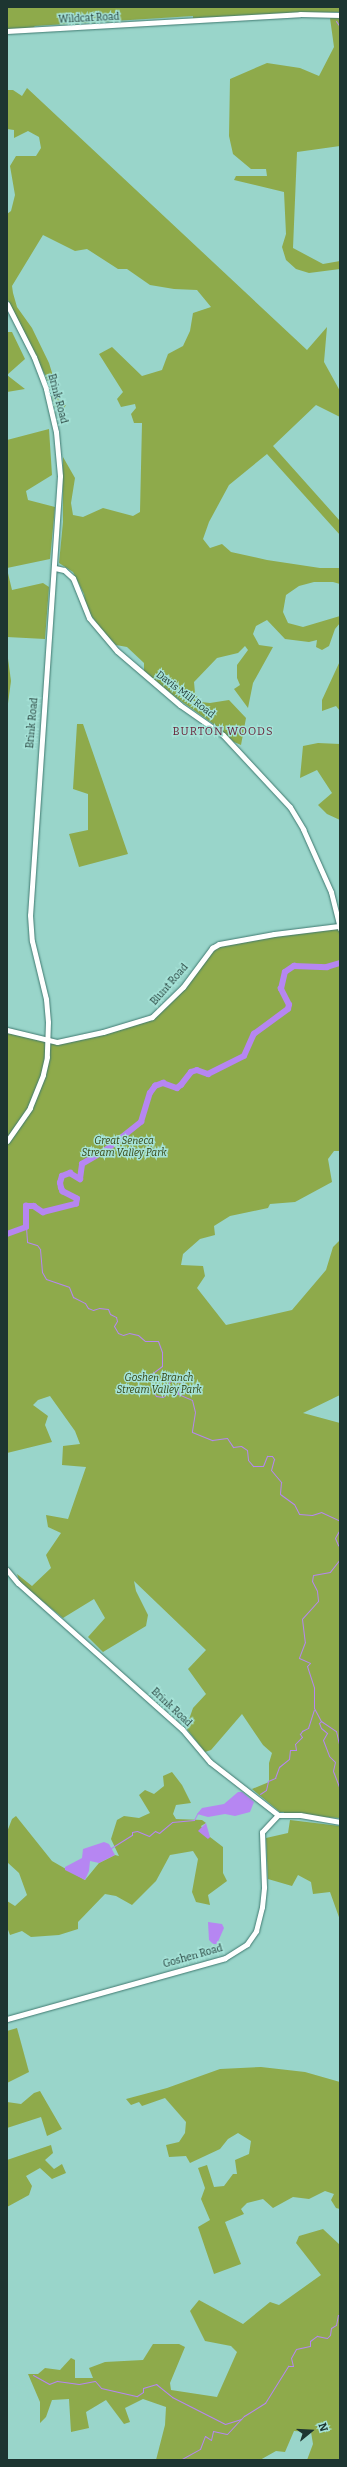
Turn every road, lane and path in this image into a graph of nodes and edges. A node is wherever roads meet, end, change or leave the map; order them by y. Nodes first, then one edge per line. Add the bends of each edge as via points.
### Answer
1 (340, 15) edge
2 (7, 31) edge
3 (7, 304) edge
4 (55, 568) junction
5 (339, 928) edge
6 (7, 1030) edge
7 (48, 1040) junction
8 (7, 1141) edge
9 (7, 1570) edge
10 (278, 1815) junction
11 (340, 1822) edge
12 (7, 2019) edge

1 - 2 street, Wildcat Road via 300,14
3 - 4 street, Brink Road via 39,368 56,432 60,486
4 - 5 street, Davis Mill Road via 64,570 73,578 90,618 117,651 180,704 223,735 290,807 303,829 331,892
4 - 7 street, Brink Road via 30,915 32,941 46,998
5 - 7 street, Blunt Road via 274,934 219,944 212,948 183,987 152,1017 66,1041
6 - 7 street, Blunt Road
7 - 8 street, Brink Road via 44,1074 36,1095 19,1126
9 - 10 street, Brink Road via 18,1583 182,1729 210,1762
10 - 11 street
10 - 12 street, Goshen Road via 262,1832 262,1907 256,1931 248,1944 225,1958

